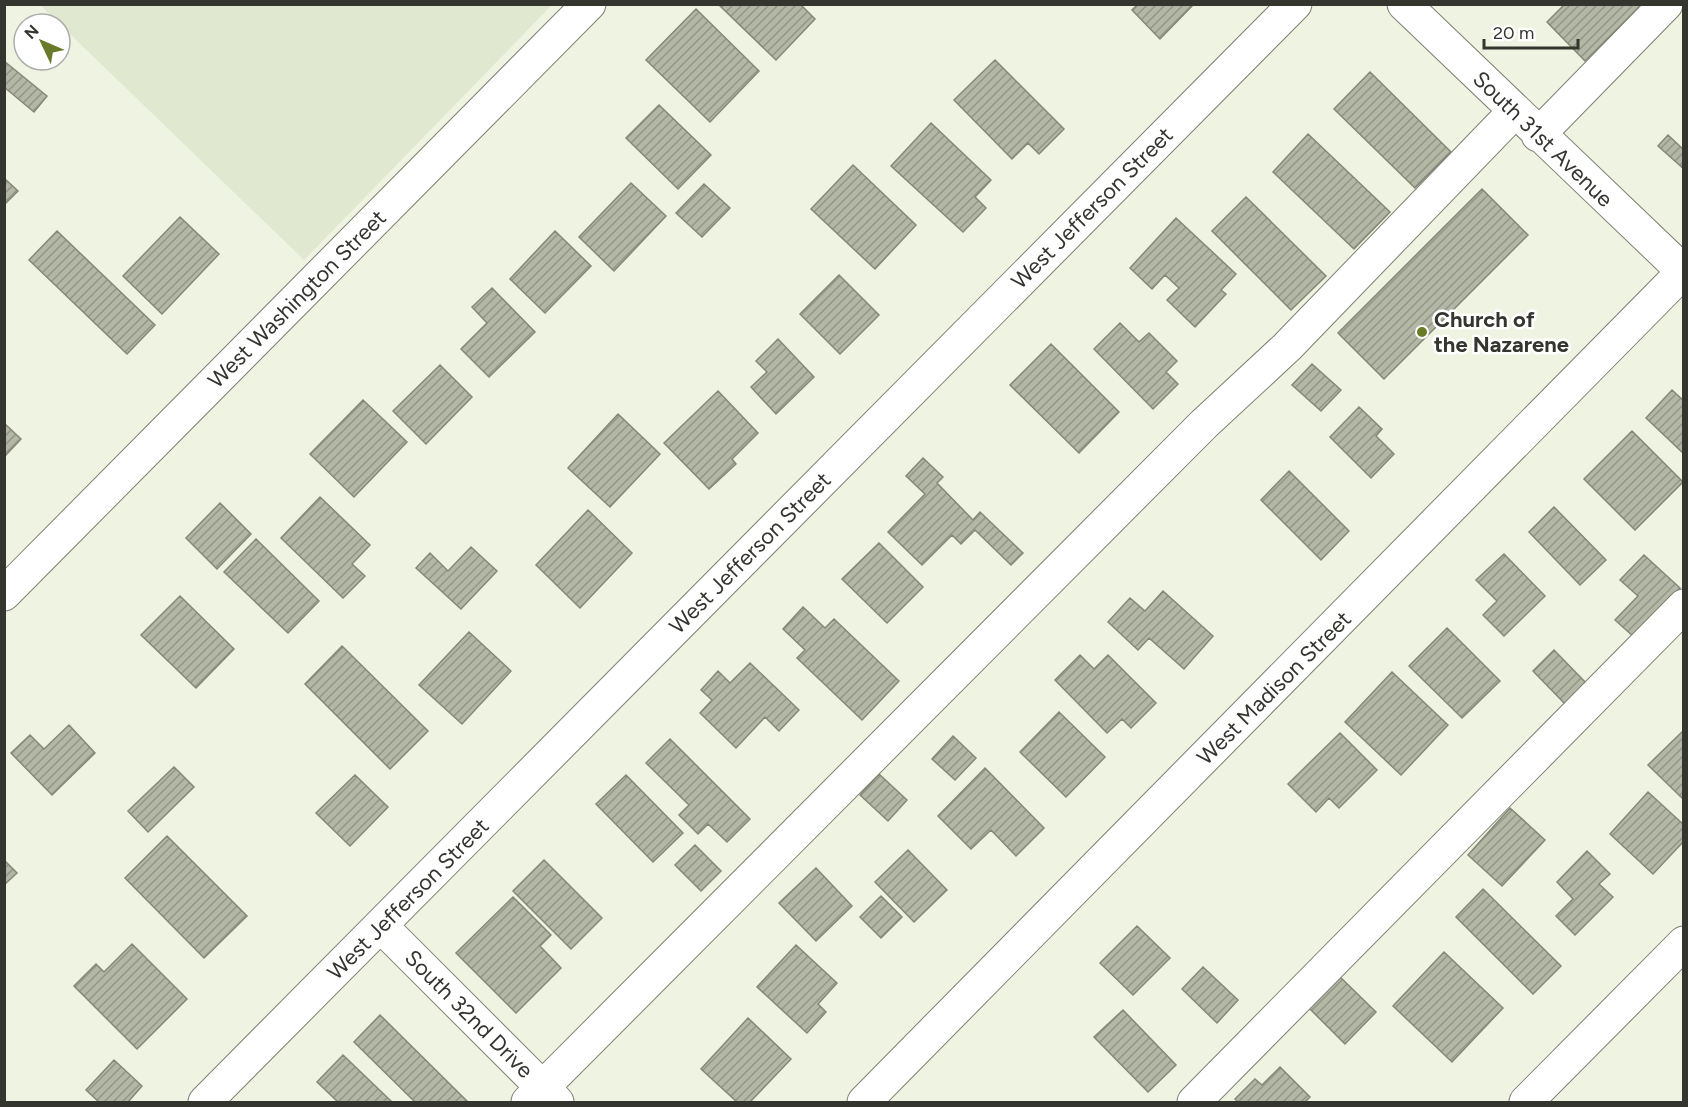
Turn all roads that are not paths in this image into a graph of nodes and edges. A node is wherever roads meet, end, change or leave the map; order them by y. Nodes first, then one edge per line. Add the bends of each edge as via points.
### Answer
1 (590, 4) edge
2 (1295, 4) edge
3 (1404, 4) edge
4 (1666, 4) edge
5 (1514, 112) junction
6 (1538, 135) junction
7 (1683, 272) edge
8 (4, 594) edge
9 (1683, 606) edge
10 (381, 926) junction
11 (1682, 948) edge
12 (542, 1098) edge
13 (205, 1102) edge
14 (864, 1102) edge
15 (1194, 1102) edge
16 (1526, 1102) edge

1 - 8 street, West Washington Street
2 - 10 street, West Jefferson Street
3 - 5 street, South 31st Avenue
4 - 6 street
5 - 6 street, South 31st Avenue
5 - 12 street via 1287,347 1204,424
6 - 7 street, South 31st Avenue
7 - 14 street, West Madison Street
9 - 15 street
10 - 12 street, South 32nd Drive
10 - 13 street, West Jefferson Street
11 - 16 street

